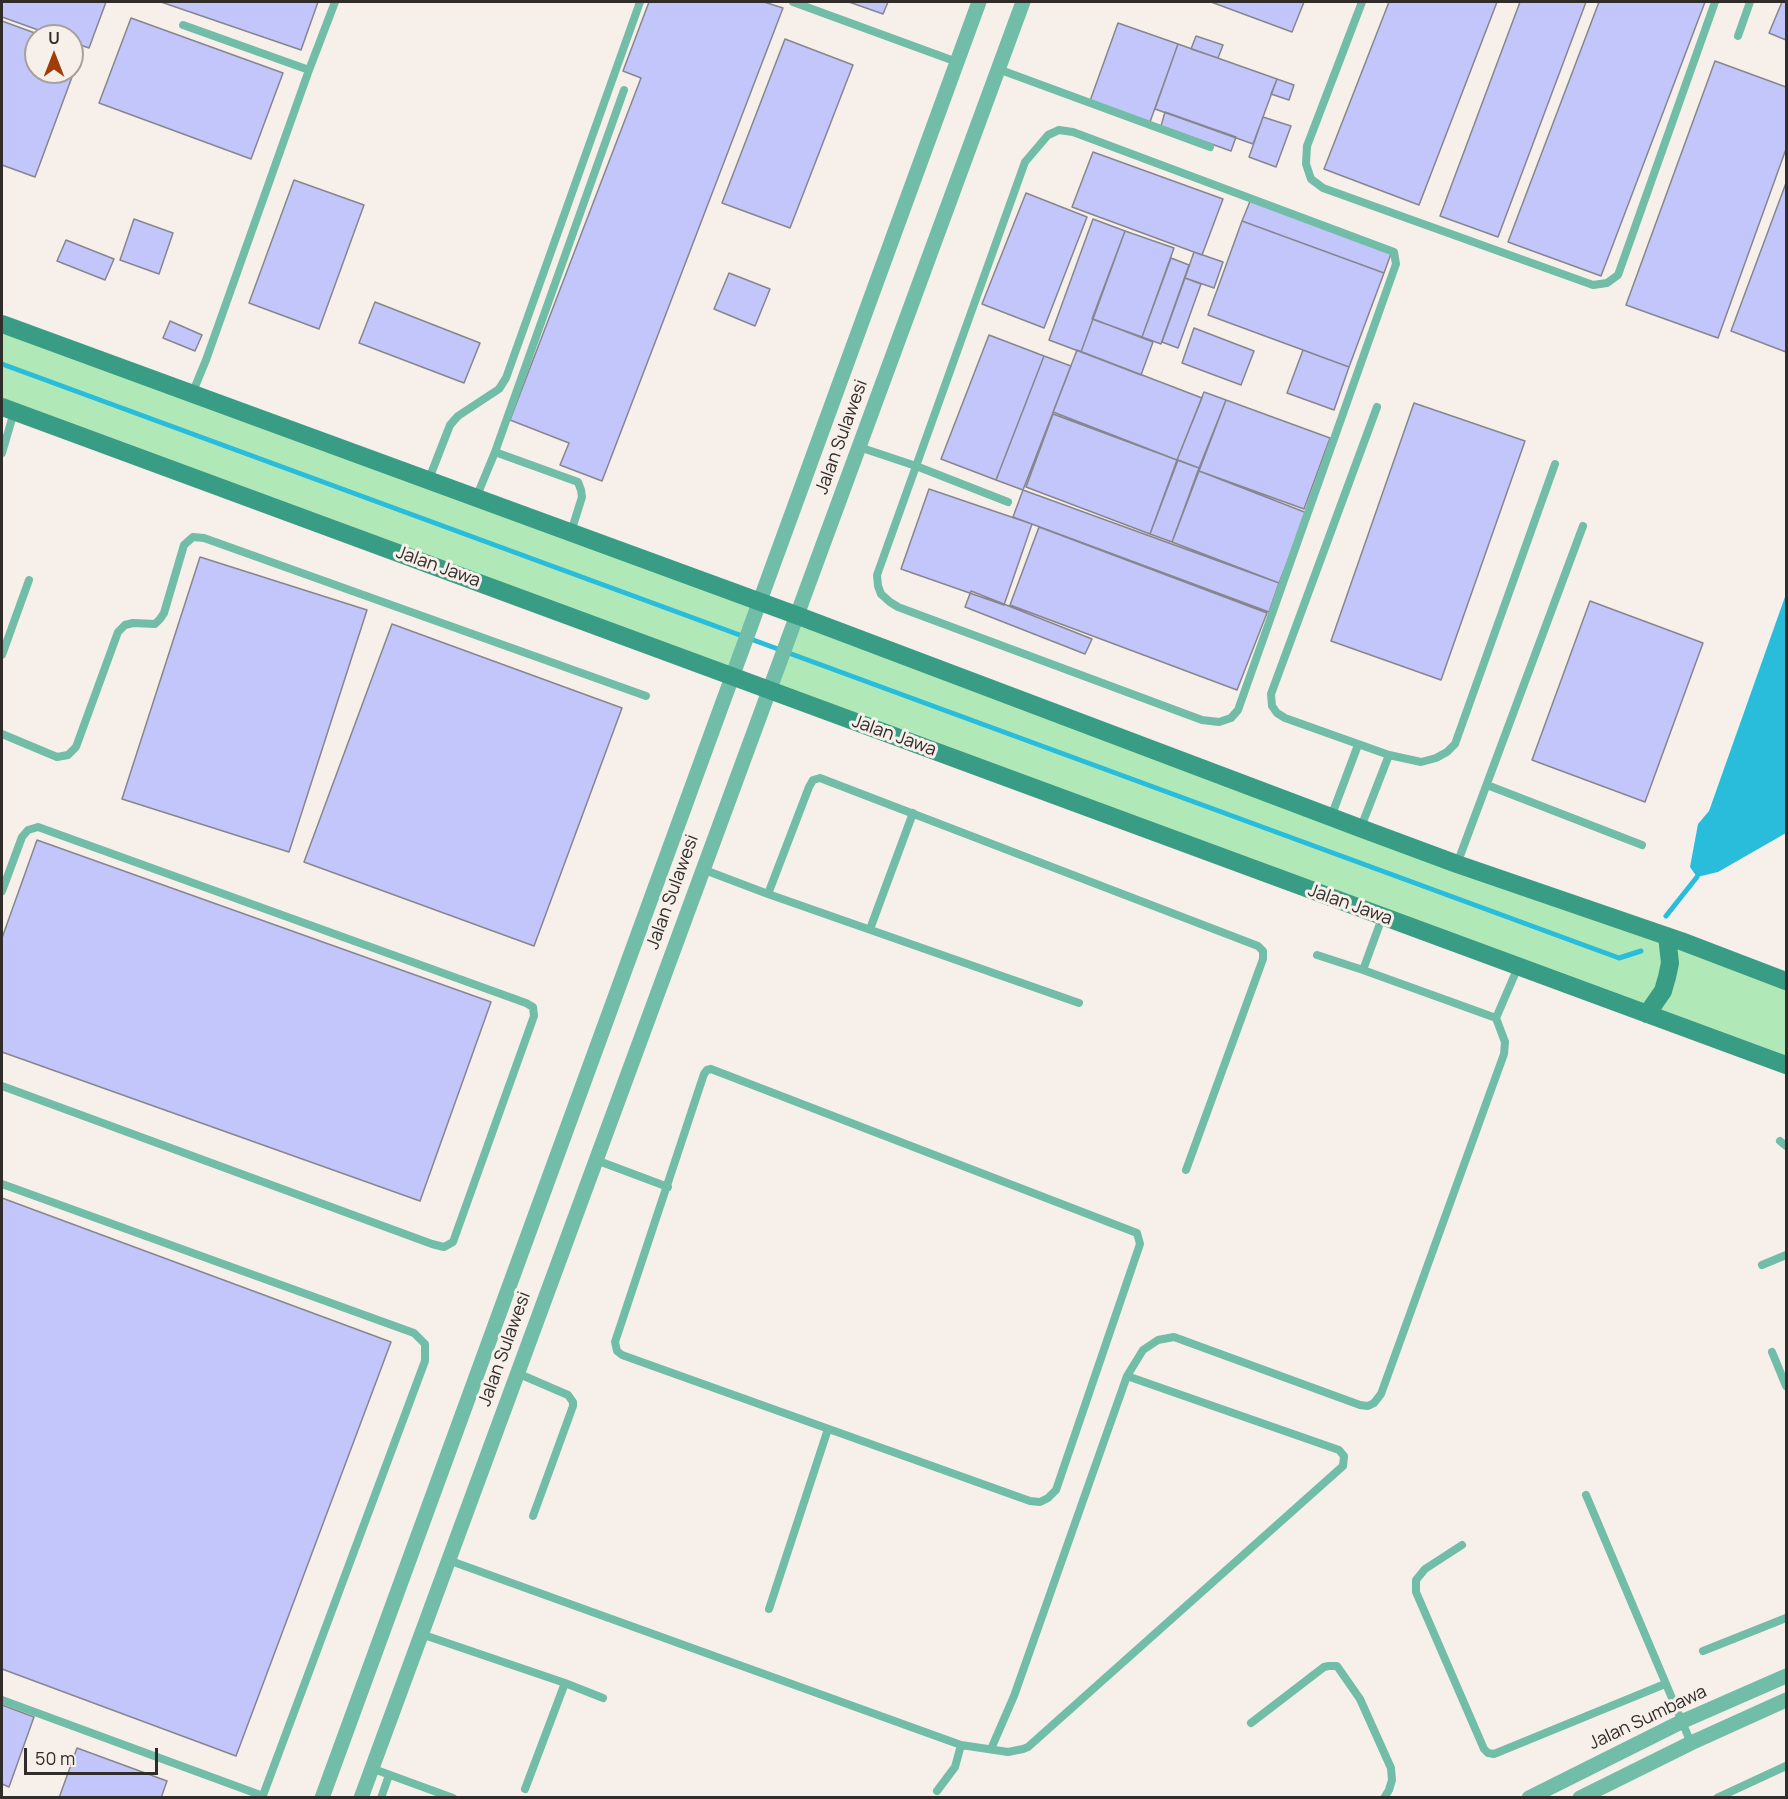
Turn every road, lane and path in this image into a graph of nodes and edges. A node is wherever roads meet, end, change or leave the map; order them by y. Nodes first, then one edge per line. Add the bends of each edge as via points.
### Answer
1 (335, 2) edge
2 (640, 2) edge
3 (793, 2) edge
4 (979, 2) edge
5 (1023, 2) edge
6 (1362, 2) edge
7 (1715, 2) edge
8 (1750, 2) edge
9 (183, 25) dead end
10 (1738, 36) dead end
11 (957, 62) junction
12 (998, 69) junction
13 (309, 70) junction
14 (624, 90) dead end
15 (1210, 147) dead end
16 (2, 324) edge
17 (192, 394) junction
18 (1377, 407) dead end
19 (8, 410) edge
20 (859, 447) junction
21 (495, 452) junction
22 (2, 453) edge
23 (1555, 464) dead end
24 (916, 466) junction
25 (429, 480) junction
26 (476, 498) junction
27 (1008, 502) dead end
28 (1583, 526) dead end
29 (571, 532) junction
30 (29, 580) dead end
31 (756, 609) junction
32 (793, 623) junction
33 (2, 655) edge
34 (735, 668) junction
35 (771, 682) junction
36 (646, 696) dead end
37 (2, 734) edge
38 (1358, 745) junction
39 (1389, 755) junction
40 (1487, 785) junction
41 (913, 813) junction
42 (1331, 817) junction
43 (1360, 828) junction
44 (1642, 845) dead end
45 (1457, 864) junction
46 (702, 869) junction
47 (2, 891) edge
48 (768, 894) junction
49 (1382, 917) junction
50 (870, 929) junction
51 (1667, 936) junction
52 (1317, 955) dead end
53 (1518, 967) junction
54 (1363, 970) junction
55 (1786, 981) edge
56 (1079, 1003) dead end
57 (1647, 1014) junction
58 (1496, 1018) junction
59 (1786, 1065) edge
60 (2, 1086) edge
61 (596, 1160) junction
62 (1186, 1170) dead end
63 (2, 1184) edge
64 (668, 1187) junction
65 (1786, 1255) edge
66 (1762, 1265) dead end
67 (1772, 1352) dead end
68 (517, 1373) junction
69 (1126, 1376) junction
70 (1786, 1386) edge
71 (828, 1429) junction
72 (1586, 1496) dead end
73 (533, 1516) dead end
74 (1462, 1545) dead end
75 (448, 1560) junction
76 (769, 1609) dead end
77 (1786, 1618) edge
78 (421, 1634) junction
79 (1703, 1651) dead end
80 (1786, 1676) edge
81 (565, 1683) junction
82 (1665, 1684) junction
83 (603, 1698) dead end
84 (2, 1700) edge
85 (1786, 1701) edge
86 (1681, 1722) junction
87 (1251, 1723) dead end
88 (1691, 1743) junction
89 (961, 1745) junction
90 (991, 1749) junction
91 (1786, 1766) edge
92 (371, 1768) junction
93 (389, 1775) junction
94 (525, 1789) dead end
95 (937, 1791) dead end
96 (262, 1797) edge
97 (322, 1797) edge
98 (361, 1797) edge
99 (381, 1797) edge
100 (453, 1797) edge
101 (1384, 1797) edge
102 (1529, 1797) edge
103 (1580, 1797) edge
104 (1717, 1797) edge

1 - 13 lane
2 - 25 lane via 506,378 499,389 450,425
3 - 11 lane
4 - 11 street, Jalan Sulawesi
5 - 12 street, Jalan Sulawesi
6 - 7 lane via 1307,146 1306,164 1311,179 1323,188 1593,285 1607,283 1618,275
8 - 10 lane
9 - 13 lane
11 - 31 street, Jalan Sulawesi
12 - 15 lane
12 - 20 street, Jalan Sulawesi
13 - 17 lane
14 - 21 lane
16 - 17 street
17 - 25 street
18 - 38 lane via 1271,694 1272,706 1285,718
19 - 22 lane
19 - 34 street, Jalan Jawa
20 - 24 lane
20 - 32 street, Jalan Sulawesi
21 - 26 lane
21 - 29 lane via 578,482 582,497
23 - 39 lane via 1455,744 1437,758 1421,762
24 - 24 lane via 877,575 881,594 890,602 1202,720 1220,722 1231,718 1238,710 1396,264 1394,252 1059,130 1048,135 1024,162
24 - 27 lane
25 - 26 street
26 - 29 street
28 - 40 lane
29 - 31 street
30 - 33 lane
31 - 32 street
31 - 34 street, Jalan Sulawesi
32 - 35 street, Jalan Sulawesi
32 - 42 street
34 - 35 street, Jalan Jawa
34 - 97 street, Jalan Sulawesi
35 - 46 street, Jalan Sulawesi
35 - 49 street, Jalan Jawa
36 - 37 lane via 193,537 184,545 160,619 155,624 125,625 118,632 76,747 68,755 57,757
38 - 39 lane
38 - 42 lane
39 - 43 lane
40 - 44 lane
40 - 45 lane
41 - 48 lane via 820,778 813,780
41 - 50 lane
41 - 62 lane via 1263,951
42 - 43 street
43 - 45 street
45 - 51 street
46 - 48 lane
46 - 61 street, Jalan Sulawesi
47 - 60 lane via 22,837 38,827 526,1003 533,1007 534,1016 453,1242 444,1246
48 - 50 lane
49 - 53 street, Jalan Jawa
49 - 54 lane
50 - 56 lane
51 - 55 street
51 - 57 street via 1667,977 1663,991
52 - 54 lane
53 - 57 street, Jalan Jawa
53 - 58 lane
54 - 58 lane
57 - 59 street, Jalan Jawa
58 - 69 lane via 1505,1042 1504,1054 1381,1394 1374,1403 1360,1405 1174,1337 1158,1340 1143,1350
61 - 64 lane
61 - 68 street, Jalan Sulawesi
63 - 96 lane via 414,1333 425,1344 425,1360
64 - 71 lane via 615,1342 617,1351
64 - 71 lane via 704,1074 711,1069 1137,1233 1140,1244 1056,1490 1048,1498 1030,1501
65 - 66 lane
67 - 70 lane
68 - 73 lane via 568,1395 573,1402
68 - 75 street, Jalan Sulawesi
69 - 90 lane via 1014,1696
69 - 90 lane via 1339,1450 1344,1456 1343,1466 1028,1747 1008,1752
71 - 76 lane
72 - 82 lane
74 - 82 lane via 1425,1569 1416,1580 1416,1592 1488,1753 1494,1754
75 - 78 street, Jalan Sulawesi
75 - 89 lane
77 - 79 lane
78 - 81 lane
78 - 92 street, Jalan Sulawesi
80 - 86 street, Jalan Sumbawa
81 - 83 lane
81 - 94 lane
82 - 86 lane
84 - 96 lane
85 - 88 street
86 - 88 lane
86 - 102 street, Jalan Sumbawa
87 - 101 lane via 1324,1667 1336,1666 1360,1699 1391,1768 1392,1780
88 - 103 street
89 - 90 lane
89 - 95 lane via 955,1767
91 - 104 lane
92 - 93 lane
92 - 98 street, Jalan Sulawesi
93 - 99 lane
93 - 100 lane

